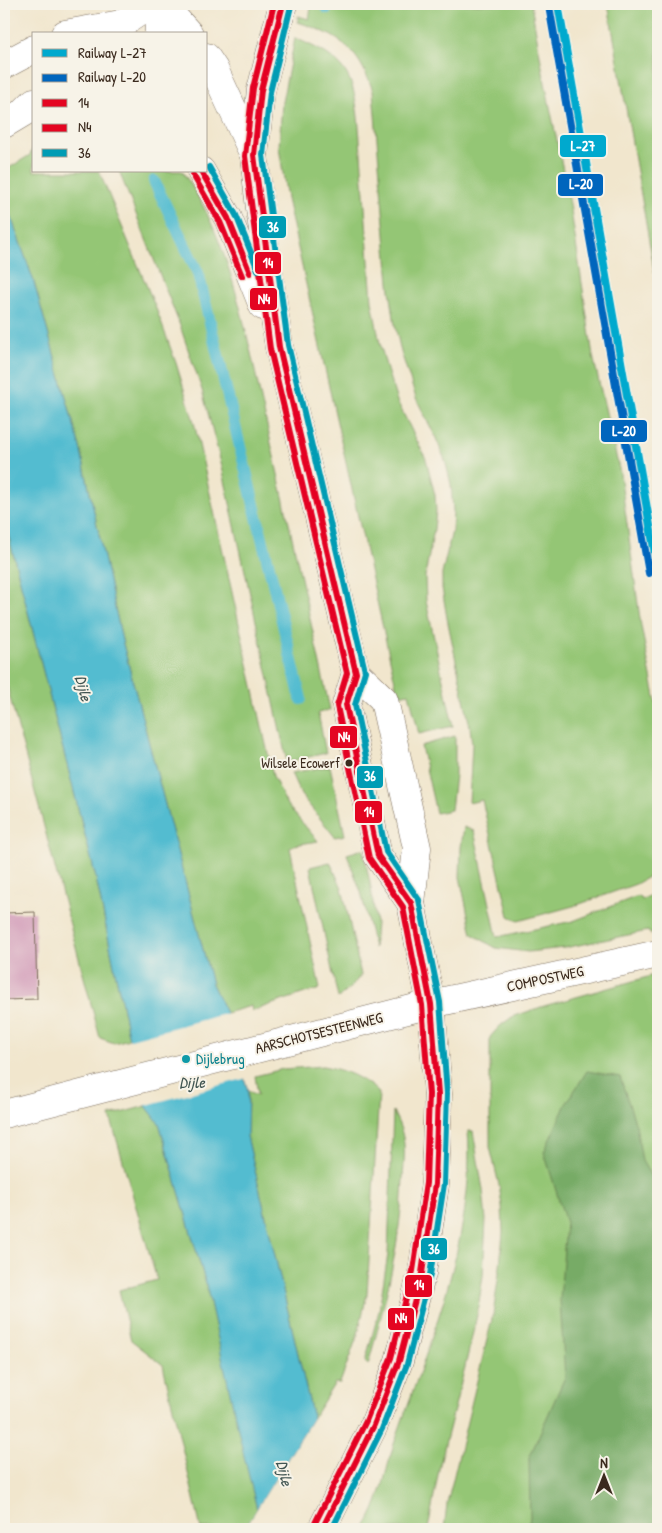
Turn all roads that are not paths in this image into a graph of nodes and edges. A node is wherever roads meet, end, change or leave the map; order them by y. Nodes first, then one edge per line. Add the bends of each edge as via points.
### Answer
1 (151, 4) edge
2 (158, 4) edge
3 (162, 4) edge
4 (283, 4) edge
5 (117, 29) edge
6 (86, 32) edge
7 (159, 32) edge
8 (187, 32) edge
9 (32, 50) edge
10 (208, 61) edge
11 (4, 65) edge
12 (254, 155) junction
13 (202, 172) edge
14 (279, 347) junction
15 (356, 673) junction
16 (411, 903) junction
17 (658, 954) edge
18 (431, 1004) junction
19 (4, 1114) edge
20 (322, 1529) edge

1 - 5 main road
2 - 7 main road
3 - 8 main road
4 - 12 main road via 261,90
5 - 6 main road
9 - 11 main road
10 - 12 main road
12 - 14 main road
13 - 14 main road via 228,218
14 - 15 main road
15 - 16 main road via 346,705 378,856
15 - 16 main road via 384,700 417,848
16 - 18 main road
17 - 18 main road, COMPOSTWEG
18 - 19 main road, AARSCHOTSESTEENWEG
18 - 20 main road via 438,1094 435,1184 422,1273 400,1361 374,1425

